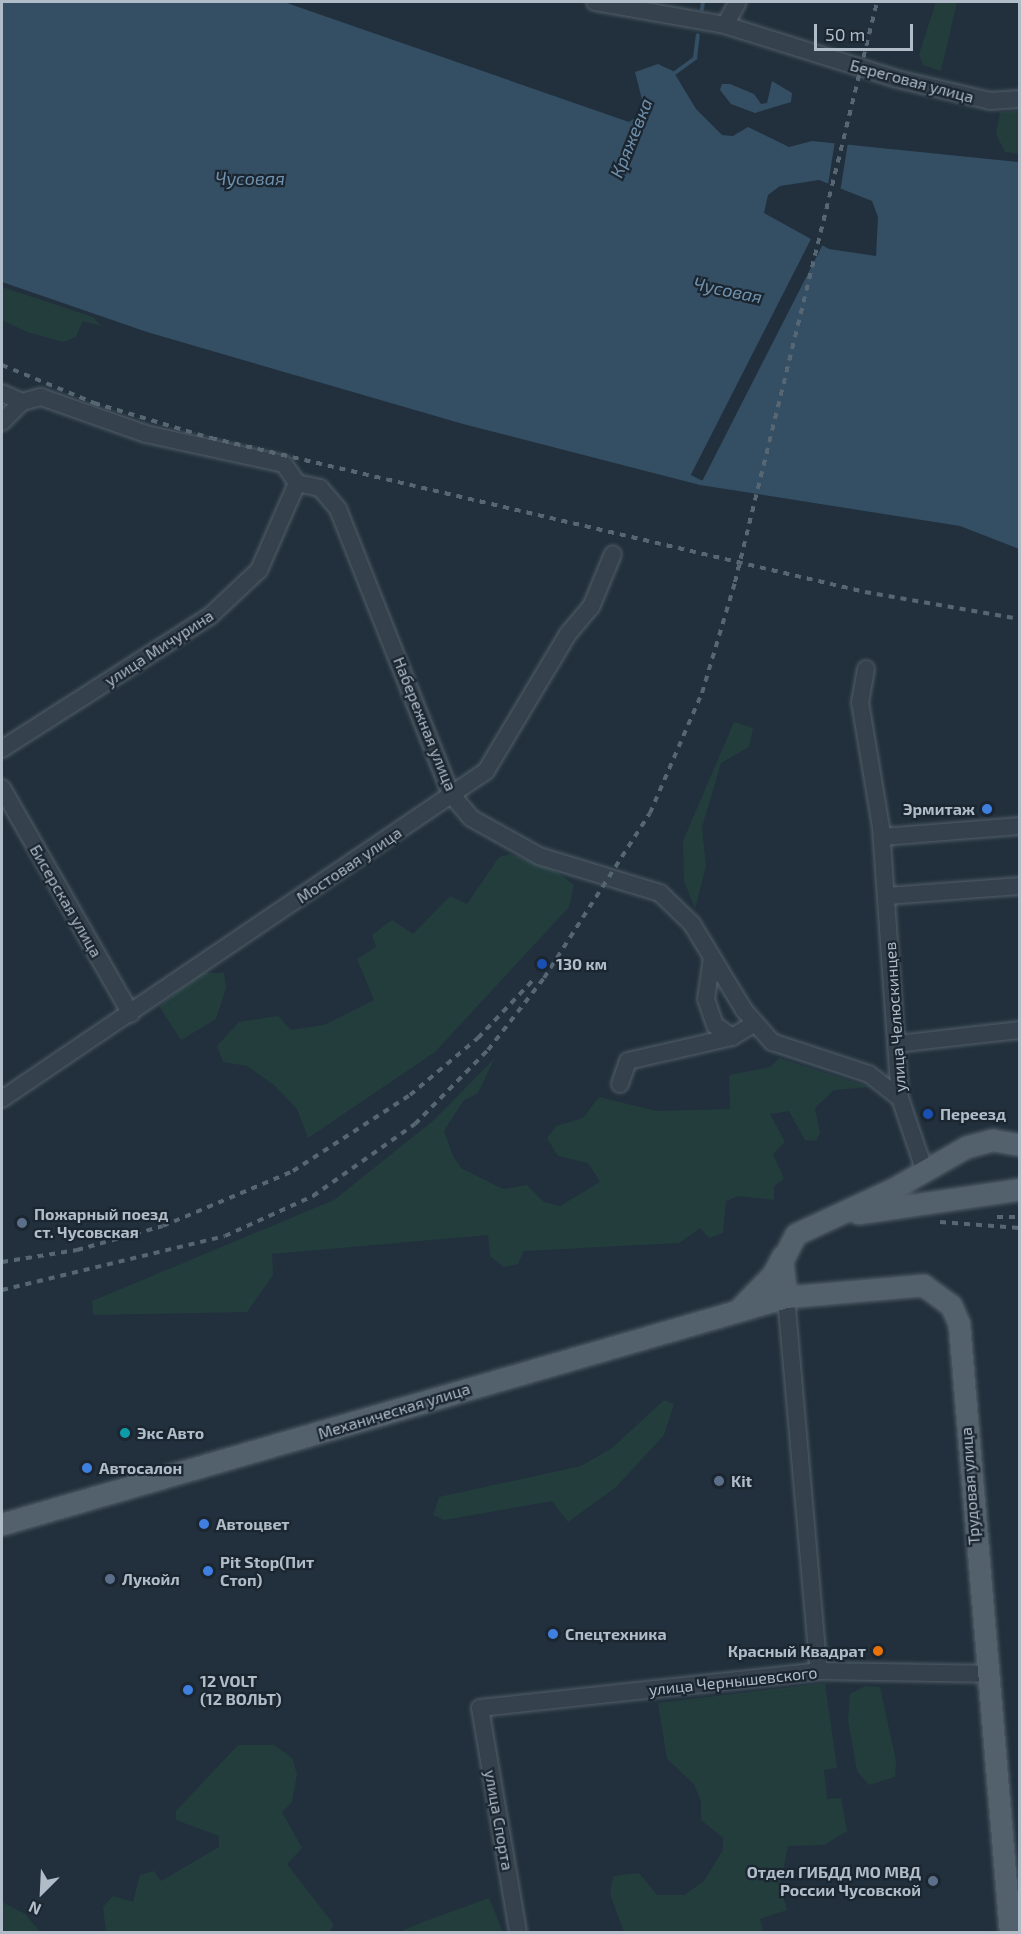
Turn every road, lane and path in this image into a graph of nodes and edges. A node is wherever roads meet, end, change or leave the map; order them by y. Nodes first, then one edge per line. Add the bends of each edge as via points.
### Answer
1 (595, 2) edge
2 (738, 2) edge
3 (645, 6) edge
4 (725, 25) junction
5 (1020, 99) edge
6 (2, 393) edge
7 (22, 402) junction
8 (2, 422) edge
9 (297, 483) junction
10 (613, 555) dead end
11 (866, 669) dead end
12 (2, 749) edge
13 (2, 788) edge
14 (452, 794) junction
15 (1020, 826) edge
16 (882, 837) junction
17 (1020, 886) edge
18 (887, 896) junction
19 (712, 958) junction
20 (130, 1014) junction
21 (755, 1023) junction
22 (1020, 1030) edge
23 (732, 1037) junction
24 (897, 1044) junction
25 (620, 1084) dead end
26 (900, 1098) junction
27 (2, 1099) edge
28 (1020, 1145) edge
29 (924, 1169) junction
30 (1020, 1189) edge
31 (819, 1223) junction
32 (786, 1249) junction
33 (786, 1297) junction
34 (738, 1310) junction
35 (2, 1524) edge
36 (819, 1671) junction
37 (987, 1674) junction
38 (480, 1708) joint
39 (518, 1932) edge
40 (1010, 1932) edge

1 - 3 street, Береговая улица
2 - 4 street
3 - 4 street, Береговая улица
4 - 5 street, Береговая улица via 897,79 990,101
6 - 7 street, Набережная улица
7 - 8 street
7 - 9 street, Набережная улица via 41,397 146,434 284,464
9 - 12 street, улица Мичурина via 260,570 210,616
9 - 14 street, Набережная улица via 320,488 338,509
10 - 14 street, Мостовая улица via 591,607 568,634 486,771
11 - 16 street, улица Челюскинцев via 860,702
13 - 20 street, Бисерская улица
14 - 19 street, Набережная улица via 471,818 539,856 660,893 692,924
14 - 20 street, Мостовая улица
15 - 16 street
16 - 18 street, улица Челюскинцев
17 - 18 street
18 - 24 street, улица Челюскинцев
19 - 21 street, Набережная улица
19 - 23 street via 705,999 715,1025
20 - 27 street, Мостовая улица
21 - 23 street
21 - 26 street, Набережная улица via 772,1042 869,1074
22 - 24 street
23 - 25 street via 628,1061
24 - 26 street, улица Челюскинцев
26 - 29 street, улица Челюскинцев
28 - 29 main road via 980,1142
29 - 31 main road
30 - 31 main road
31 - 32 main road via 796,1234
32 - 33 main road
32 - 34 main road via 773,1274
33 - 34 main road, Механическая улица
33 - 36 street
33 - 37 main road, Трудовая улица via 909,1282 940,1292 951,1305 959,1324
34 - 35 main road, Механическая улица
36 - 37 street, улица Чернышевского
36 - 38 street, улица Чернышевского
37 - 40 main road, Трудовая улица
38 - 39 street, улица Спорта

